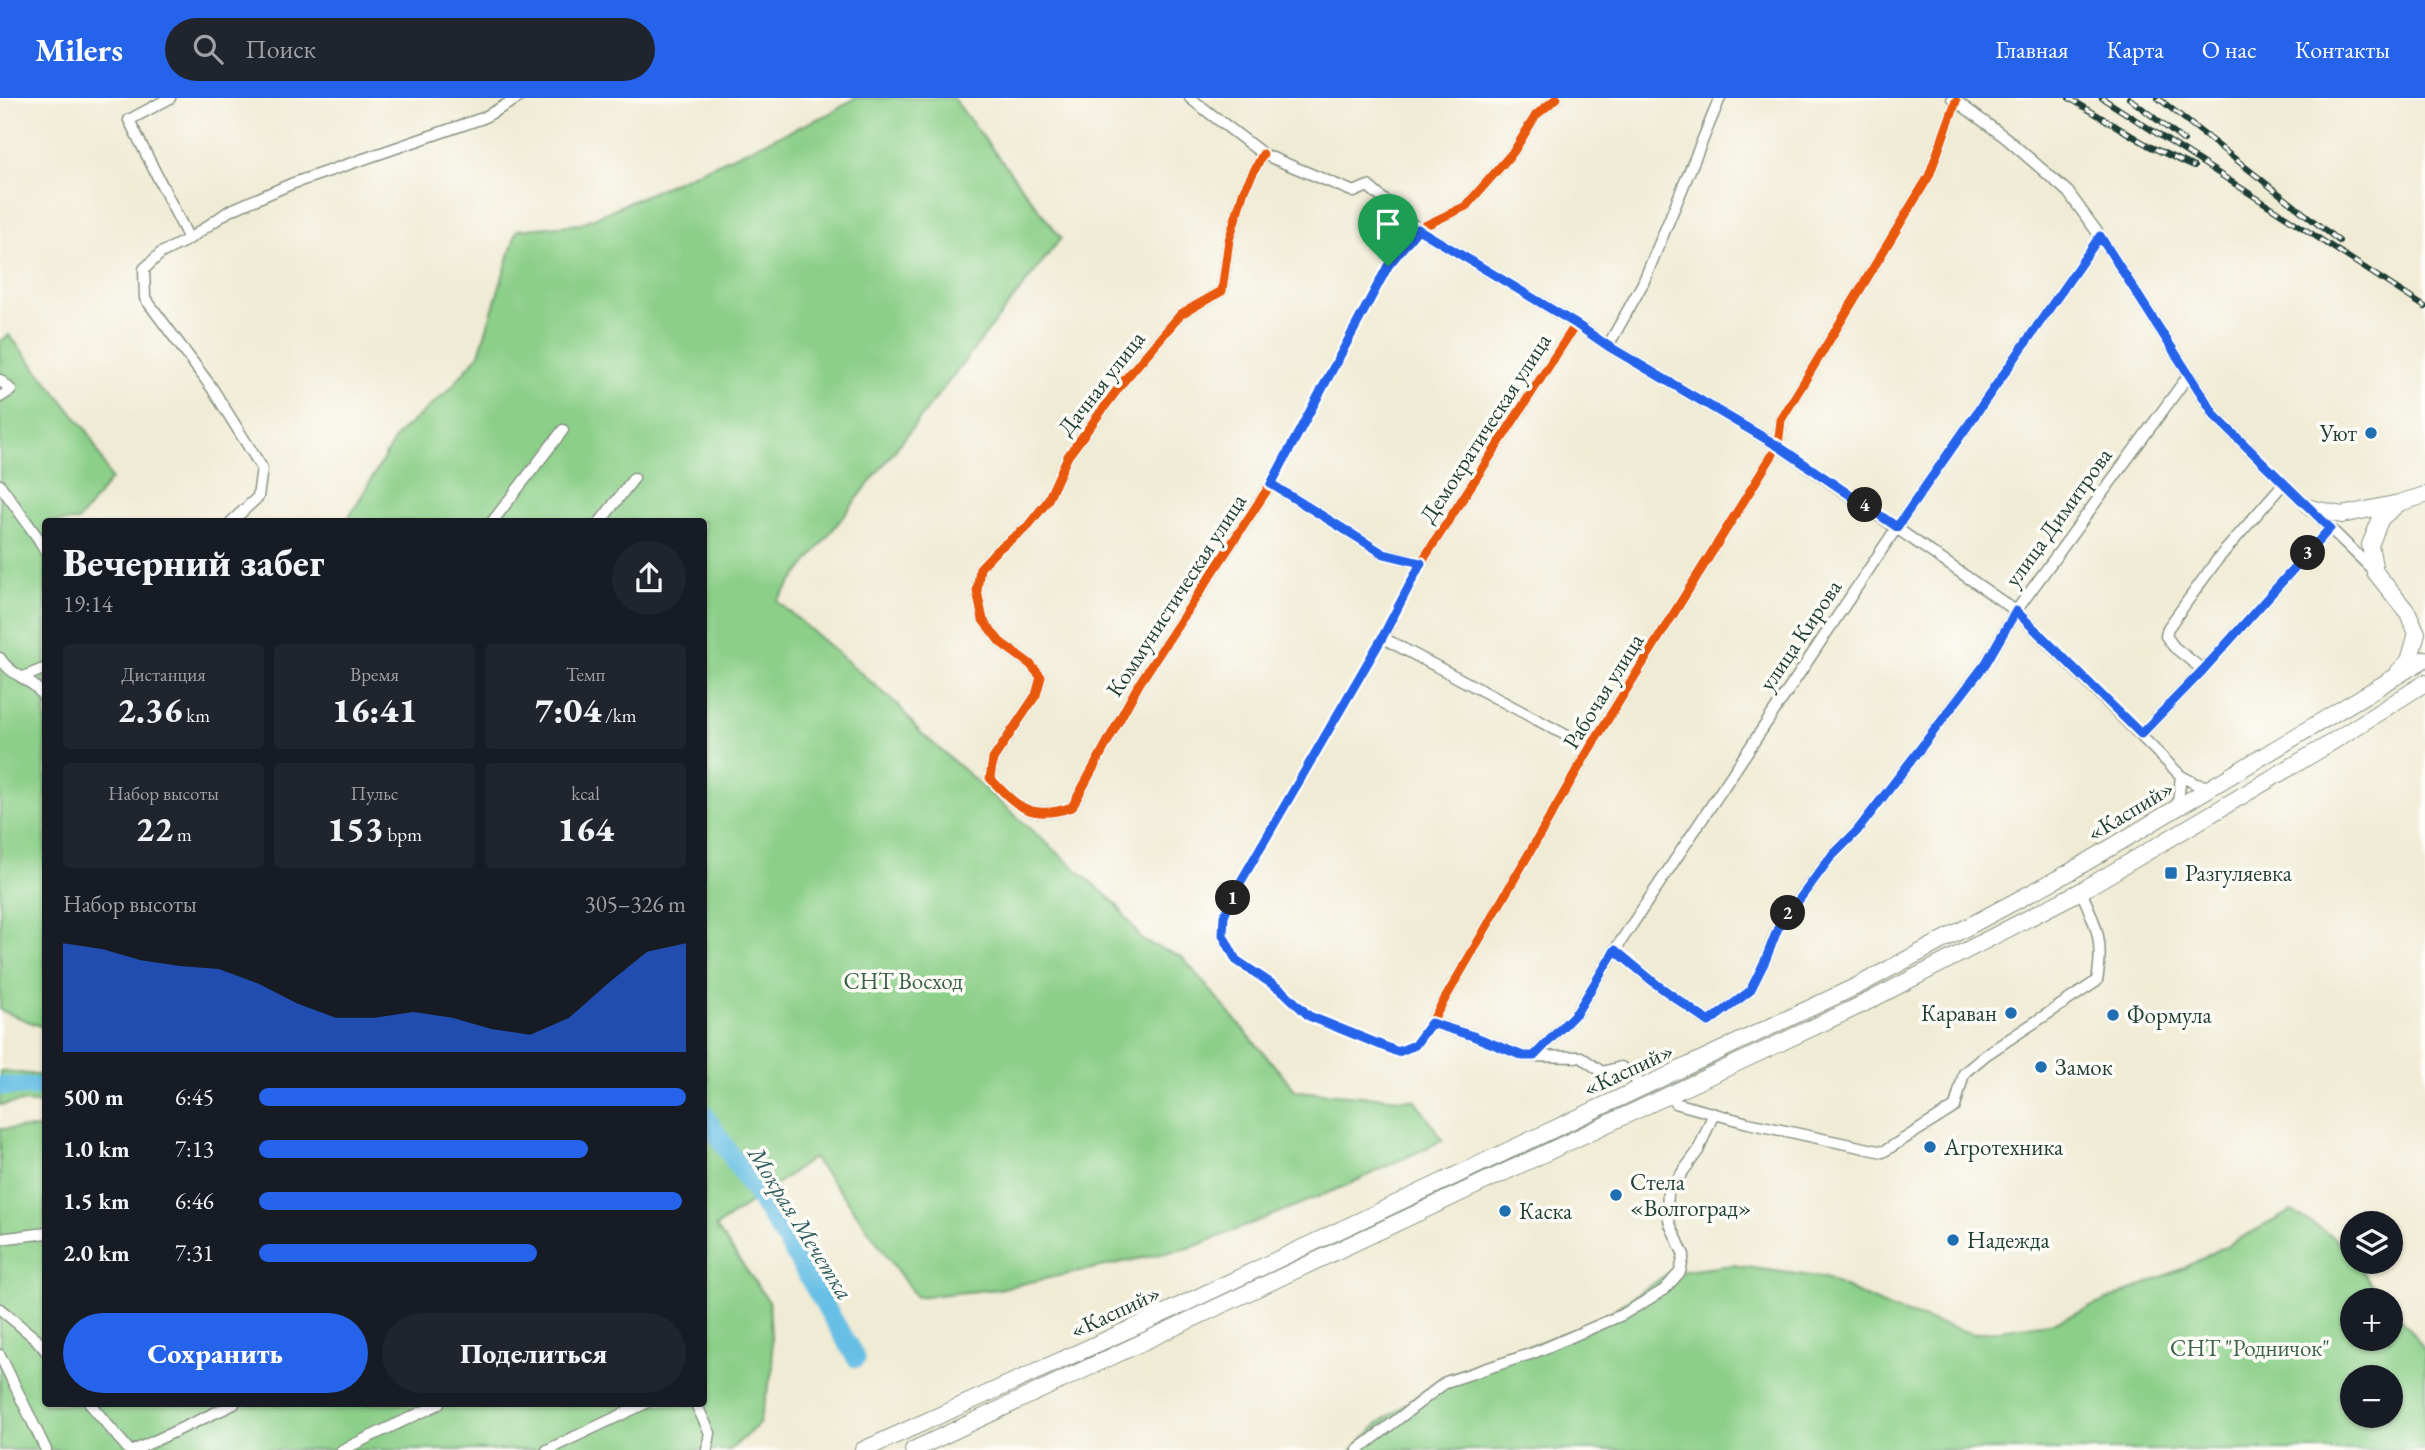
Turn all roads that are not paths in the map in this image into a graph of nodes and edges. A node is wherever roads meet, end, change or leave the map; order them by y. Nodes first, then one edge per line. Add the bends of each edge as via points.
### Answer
1 (170, 98) edge
2 (518, 98) edge
3 (1190, 98) edge
4 (1557, 98) edge
5 (1720, 98) edge
6 (1954, 99) edge
7 (1263, 155) junction
8 (1418, 229) junction
9 (2100, 236) junction
10 (189, 239) junction
11 (1576, 324) junction
12 (1608, 346) junction
13 (2188, 376) junction
14 (0, 380) edge
15 (0, 397) edge
16 (563, 430) dead end
17 (1778, 446) junction
18 (634, 478) dead end
19 (1271, 484) junction
20 (2283, 484) junction
21 (0, 485) edge
22 (2425, 495) edge
23 (2399, 503) junction
24 (2310, 508) junction
25 (236, 518) edge
26 (495, 518) edge
27 (603, 518) edge
28 (1897, 527) junction
29 (2330, 528) junction
30 (42, 545) edge
31 (1421, 563) junction
32 (2375, 572) junction
33 (2400, 601) junction
34 (2016, 611) junction
35 (2425, 623) edge
36 (1382, 638) junction
37 (0, 658) edge
38 (2425, 659) edge
39 (42, 670) edge
40 (2203, 670) junction
41 (23, 677) junction
42 (2388, 682) junction
43 (2425, 683) edge
44 (42, 692) edge
45 (2425, 693) edge
46 (2398, 700) junction
47 (2141, 734) junction
48 (1590, 748) junction
49 (2181, 776) junction
50 (2214, 788) junction
51 (1012, 802) joint
52 (2173, 811) junction
53 (1240, 883) joint
54 (2081, 891) junction
55 (1615, 950) junction
56 (1431, 1023) junction
57 (1534, 1056) junction
58 (1643, 1086) junction
59 (1674, 1099) junction
60 (1713, 1115) junction
61 (42, 1234) edge
62 (0, 1239) edge
63 (1, 1311) edge
64 (42, 1346) edge
65 (0, 1355) edge
66 (93, 1407) edge
67 (228, 1407) edge
68 (433, 1407) edge
69 (638, 1407) edge
70 (697, 1407) edge
71 (46, 1450) edge
72 (129, 1450) edge
73 (135, 1450) edge
74 (342, 1450) edge
75 (548, 1450) edge
76 (707, 1450) edge
77 (863, 1450) edge
78 (913, 1450) edge
79 (1358, 1450) edge

1 - 10 street via 129,120
2 - 10 street via 483,118 291,184 229,211
3 - 7 street
4 - 8 street, Коммунистическая улица via 1536,115 1514,151 1466,206
5 - 12 street via 1643,283
6 - 9 street via 2068,191
6 - 17 street, Рабочая улица via 1929,176 1781,420
7 - 8 street via 1354,192 1368,186
7 - 51 street, Дачная улица via 1240,202 1222,291 1181,314 1068,456 1047,502 1027,527 980,569 977,592 983,620 1000,642 1041,677 1036,695 993,759 990,778
8 - 11 street
8 - 19 street, Коммунистическая улица via 1388,266
9 - 13 street
9 - 28 street, улица Кирова
10 - 25 street via 161,253 144,269 145,298 212,388 262,468 258,498
11 - 12 street
11 - 31 street, Демократическая улица
12 - 17 street
13 - 20 street via 2216,417
13 - 34 street, улица Димитрова
14 - 15 street via 11,390
16 - 26 street
17 - 28 street
17 - 48 street, Рабочая улица
18 - 27 street
19 - 31 street via 1384,554
19 - 51 street, Коммунистическая улица via 1139,684 1072,807 1052,814 1033,813
20 - 24 street
20 - 40 street via 2217,560 2168,628 2166,636 2174,647
21 - 30 street
22 - 23 highway
23 - 24 highway via 2342,515
23 - 32 highway via 2381,518 2370,545
24 - 29 street
28 - 34 street
28 - 55 street, улица Кирова
29 - 32 street
29 - 40 street
31 - 36 street, Демократическая улица
32 - 33 highway
33 - 35 highway
33 - 42 highway via 2417,633 2409,662
34 - 47 street
34 - 55 street, улица Димитрова via 1986,663 1778,928 1750,991 1709,1022
36 - 48 street
36 - 53 street, Демократическая улица
37 - 41 street via 5,667
38 - 42 highway, «Каспий»
39 - 41 street
40 - 47 street
41 - 44 street
42 - 50 highway, «Каспий»
43 - 46 highway, «Каспий»
45 - 46 highway
46 - 54 highway, «Каспий»
47 - 49 street
48 - 56 street, Рабочая улица
49 - 50 street
49 - 52 street
50 - 52 highway, «Каспий»
52 - 58 highway, «Каспий» via 1859,985
53 - 56 street, Рабочая улица via 1224,916 1223,935 1236,960 1284,992 1309,1016 1398,1052 1415,1045
54 - 59 highway, «Каспий»
54 - 60 street via 2099,932 2097,981 1987,1054 1964,1073 1955,1107 1883,1152
55 - 57 street, улица Кирова via 1577,1012
56 - 57 street
57 - 58 street via 1581,1057 1602,1072 1621,1067
58 - 77 highway, «Каспий»
59 - 60 street
59 - 78 highway, «Каспий» via 1655,1103
60 - 79 street via 1698,1150 1668,1192 1670,1224 1684,1255 1680,1272 1664,1290 1622,1315 1536,1352 1446,1382
61 - 62 street
63 - 64 street
65 - 71 street
66 - 72 street
67 - 73 street
68 - 74 street
69 - 75 street
70 - 76 street via 710,1433

